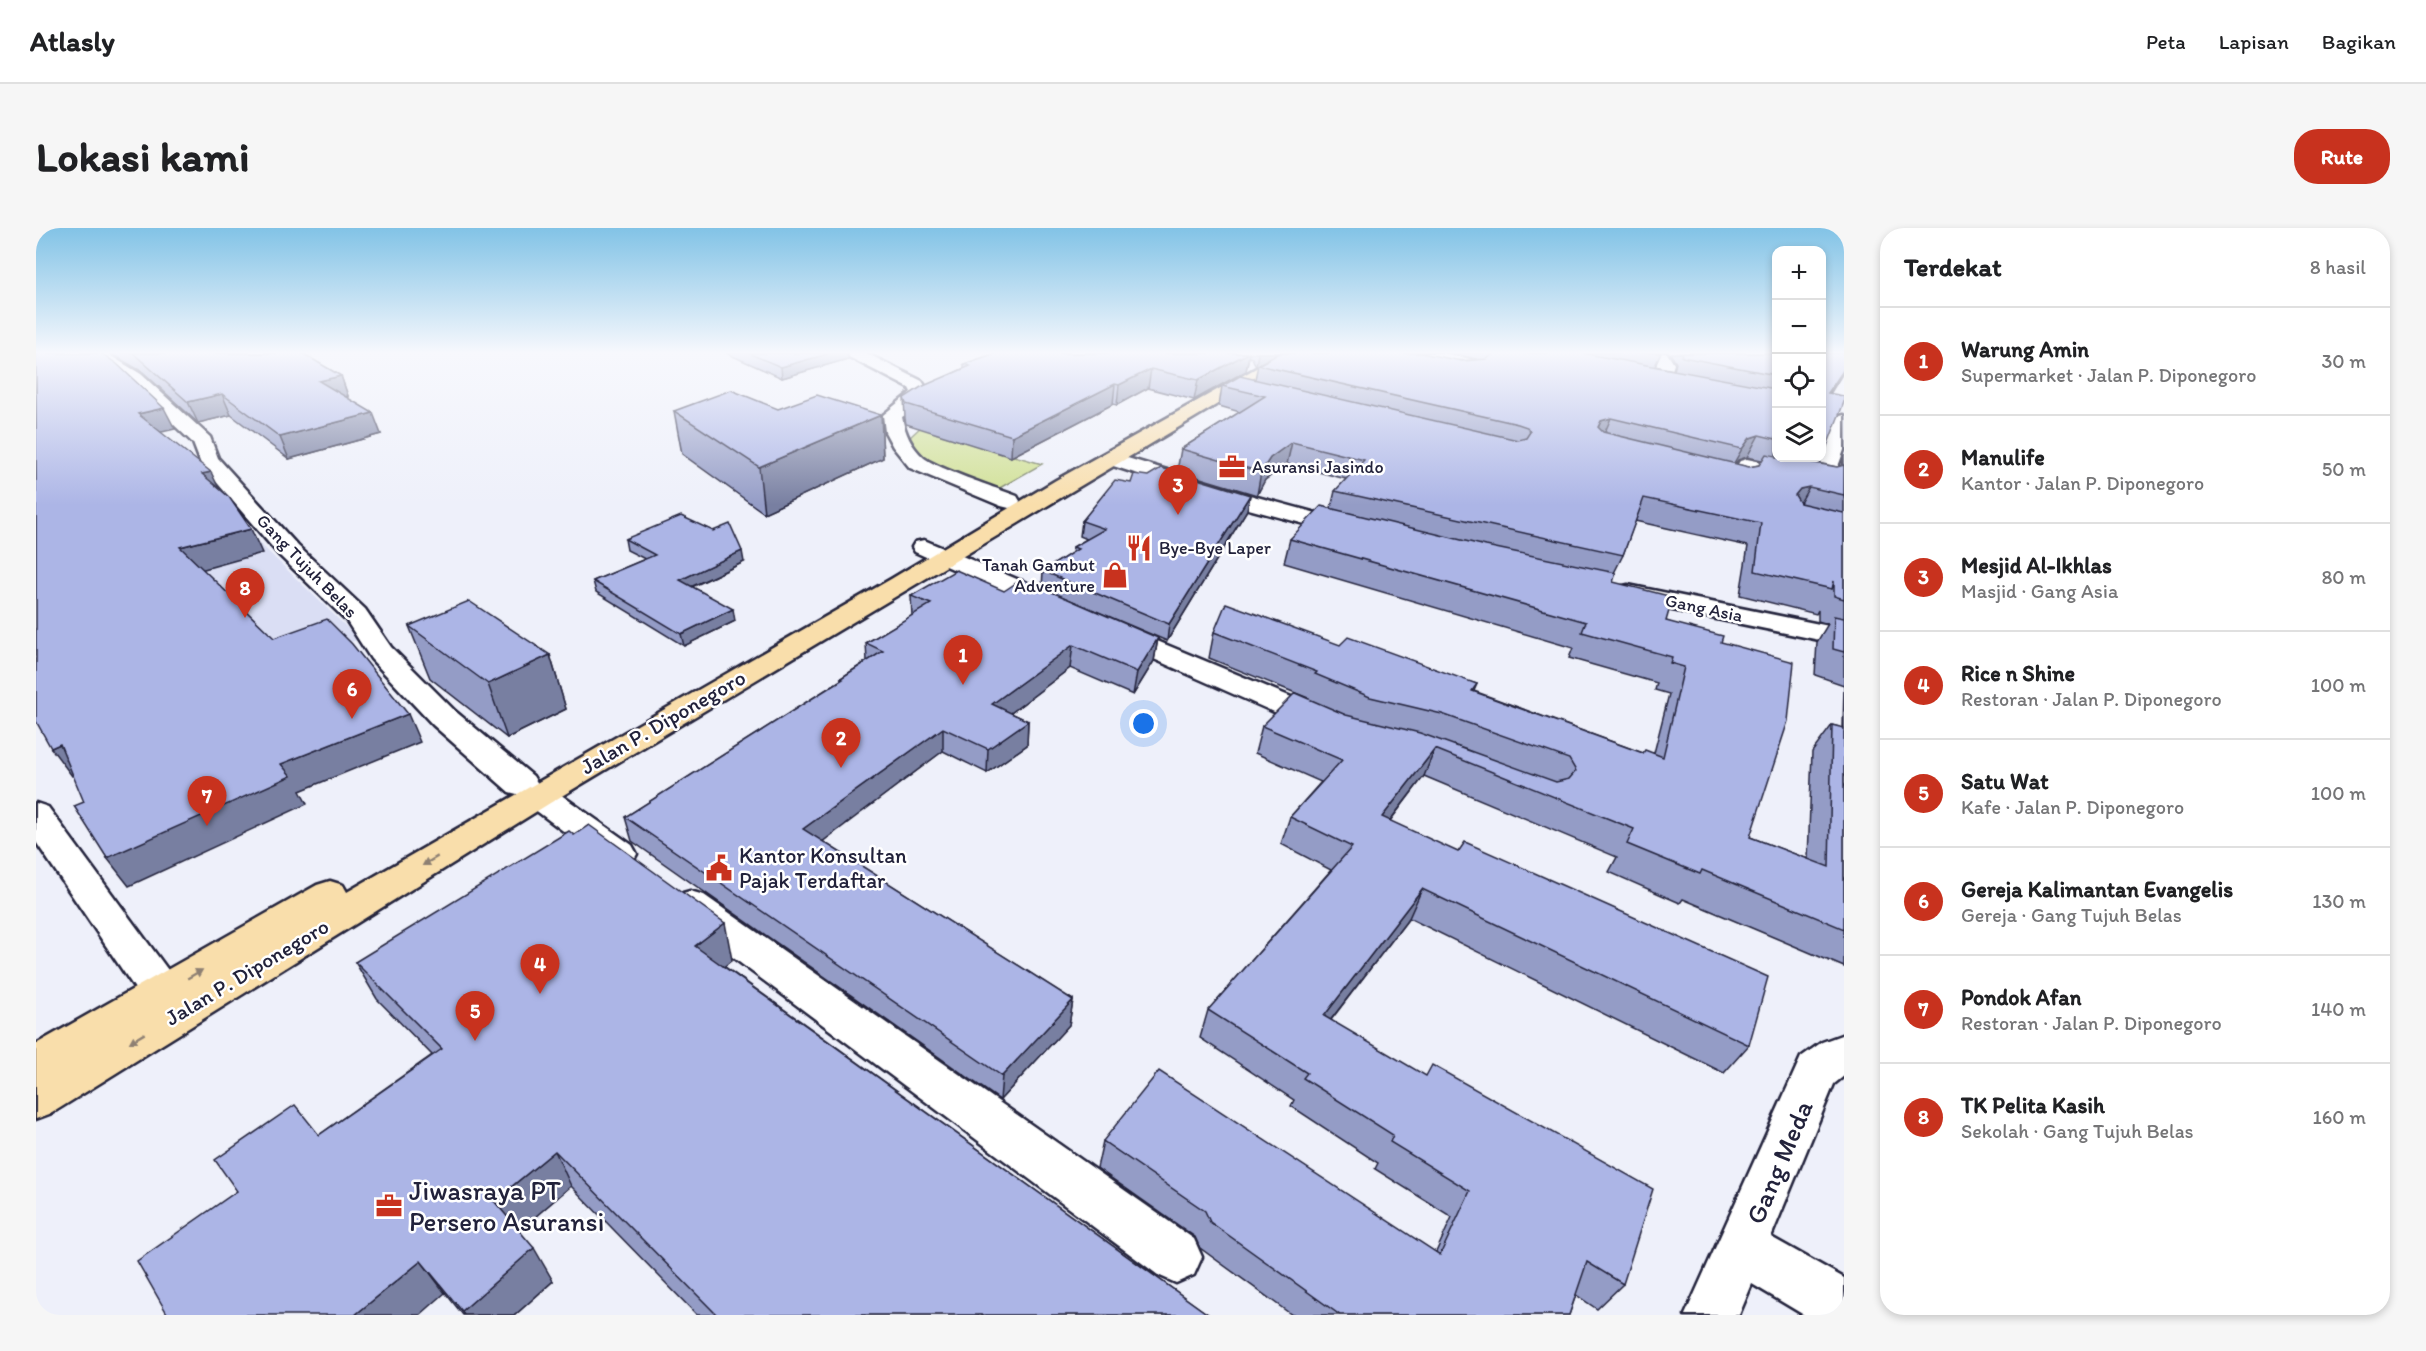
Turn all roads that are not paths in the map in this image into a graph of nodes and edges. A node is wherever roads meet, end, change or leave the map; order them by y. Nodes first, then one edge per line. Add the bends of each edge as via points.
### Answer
1 (163, 404) edge
2 (910, 404) edge
3 (1179, 404) edge
4 (1205, 404) edge
5 (1826, 414) edge
6 (1844, 419) edge
7 (1111, 459) junction
8 (1692, 470) edge
9 (1009, 501) junction
10 (1373, 535) edge
11 (935, 552) junction
12 (1605, 588) edge
13 (1844, 637) edge
14 (1349, 733) edge
15 (530, 789) junction
16 (36, 815) edge
17 (161, 993) junction
18 (1844, 1053) edge
19 (36, 1067) edge
20 (36, 1098) edge
21 (1742, 1250) junction
22 (1176, 1257) dead end
23 (1844, 1308) edge
24 (1712, 1315) edge

1 - 15 street, Gang Tujuh Belas via 203,441 208,460 289,551 356,615 381,653 444,718
2 - 9 street via 892,415 895,432 917,464
3 - 9 main road, Jalan P. Diponegoro
4 - 7 main road, Jalan P. Diponegoro
5 - 6 street
6 - 8 street via 1823,481 1747,465 1737,481
7 - 10 street via 1238,499
7 - 11 main road, Jalan P. Diponegoro
9 - 11 main road, Jalan P. Diponegoro
11 - 14 street
11 - 15 main road, Jalan P. Diponegoro
12 - 13 street, Gang Asia
17 -> 15 main road, Jalan P. Diponegoro
15 -> 20 main road, Jalan P. Diponegoro
15 - 22 street, Gang Tujuh Belas
16 - 17 street
17 - 19 main road, Jalan P. Diponegoro
18 - 21 street, Gang Meda via 1818,1071
21 - 23 street
21 - 24 street, Gang Meda

